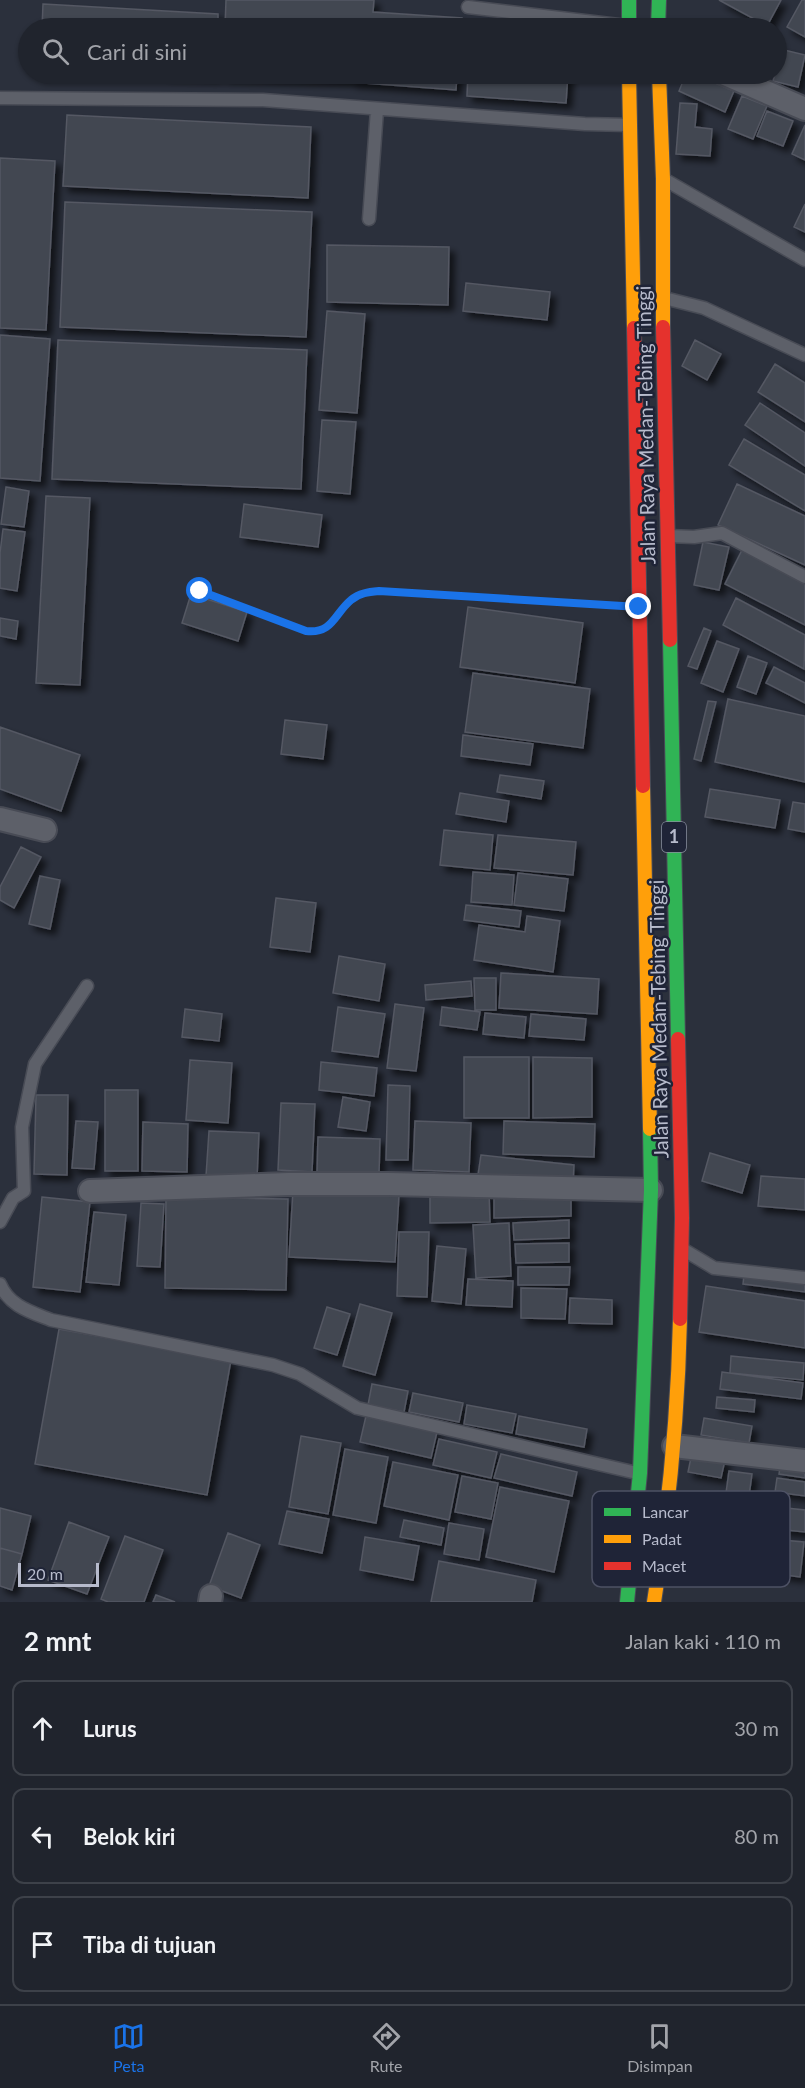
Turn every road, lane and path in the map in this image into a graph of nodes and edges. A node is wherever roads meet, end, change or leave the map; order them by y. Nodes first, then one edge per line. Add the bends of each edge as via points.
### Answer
1 (628, 0) edge
2 (659, 0) edge
3 (468, 7) dead end
4 (557, 18) edge
5 (629, 18) edge
6 (658, 18) edge
7 (629, 84) edge
8 (659, 84) edge
9 (748, 84) edge
10 (0, 98) edge
11 (805, 109) edge
12 (376, 110) junction
13 (630, 125) junction
14 (663, 178) junction
15 (369, 219) dead end
16 (805, 261) edge
17 (663, 298) junction
18 (805, 355) edge
19 (668, 536) junction
20 (805, 577) edge
21 (200, 591) dead end
22 (639, 607) junction
23 (0, 819) edge
24 (45, 830) dead end
25 (87, 986) dead end
26 (651, 1190) junction
27 (90, 1191) dead end
28 (0, 1222) edge
29 (683, 1249) junction
30 (805, 1278) edge
31 (0, 1284) edge
32 (674, 1446) junction
33 (805, 1461) edge
34 (639, 1473) junction
35 (637, 1491) edge
36 (670, 1491) edge
37 (628, 1599) edge
38 (659, 1601) edge

1 - 5 highway
2 - 6 highway
3 - 4 lane
7 - 13 highway, Jalan Raya Medan-Tebing Tinggi / 1
8 - 14 highway, Jalan Raya Medan-Tebing Tinggi / 1
9 - 11 street
10 - 12 lane via 263,100
12 - 13 lane
12 - 15 lane
13 - 22 highway, Jalan Raya Medan-Tebing Tinggi / 1
14 - 16 lane
14 - 17 highway, Jalan Raya Medan-Tebing Tinggi / 1
17 - 18 lane via 704,308
17 - 19 highway, Jalan Raya Medan-Tebing Tinggi / 1
19 - 20 lane via 722,533
19 - 29 highway, Jalan Raya Medan-Tebing Tinggi / 1
21 - 22 path via 317,632 327,628 352,599 365,592
22 - 26 highway, Jalan Raya Medan-Tebing Tinggi / 1
23 - 24 street
25 - 28 lane via 35,1064 22,1127 24,1191 13,1198
26 - 27 street via 355,1184
26 - 34 highway, Jalan Raya Medan-Tebing Tinggi / 1
29 - 30 lane via 714,1268
29 - 32 highway, Jalan Raya Medan-Tebing Tinggi / 1
31 - 34 lane via 19,1308 51,1320 273,1365 300,1374 357,1408
32 - 33 street
32 - 36 highway, Jalan Raya Medan-Tebing Tinggi / 1
34 - 35 highway, Jalan Raya Medan-Tebing Tinggi / 1
37 - 38 street

